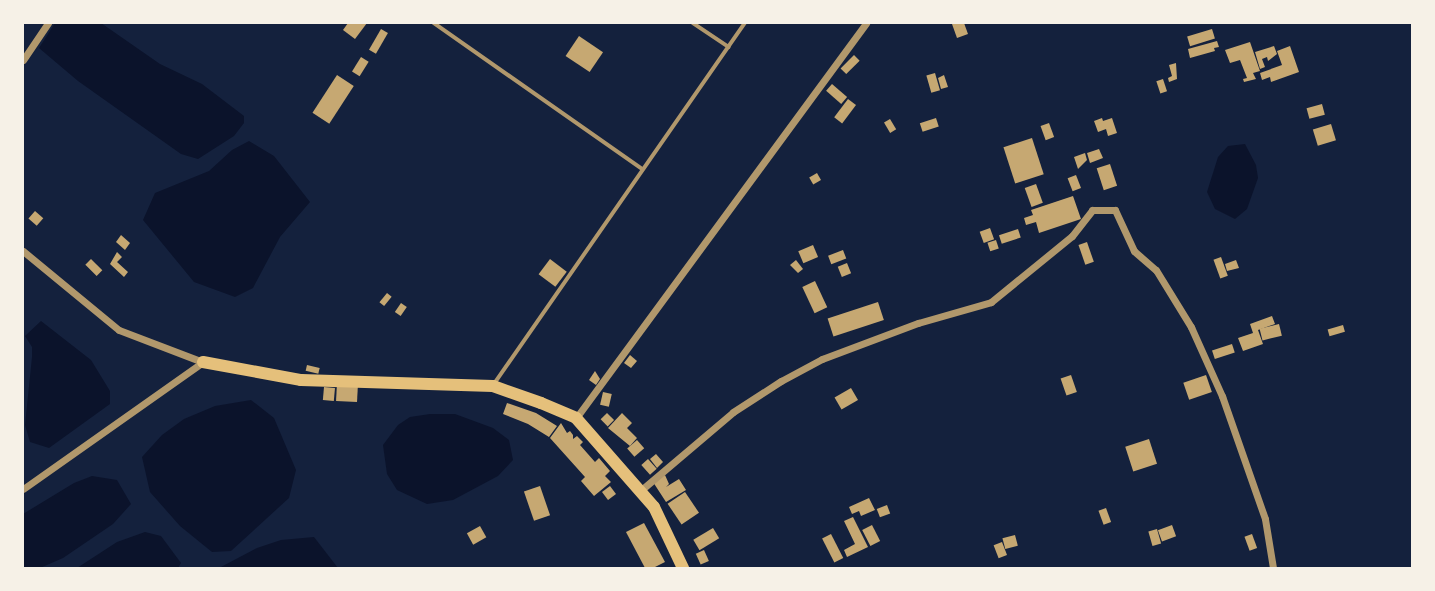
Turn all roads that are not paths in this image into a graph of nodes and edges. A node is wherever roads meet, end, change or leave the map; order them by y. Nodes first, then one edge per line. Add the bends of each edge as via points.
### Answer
1 (48, 23) edge
2 (434, 23) edge
3 (692, 23) edge
4 (745, 23) edge
5 (866, 23) edge
6 (729, 47) junction
7 (23, 60) edge
8 (641, 168) junction
9 (23, 251) edge
10 (203, 362) junction
11 (493, 386) junction
12 (576, 418) junction
13 (23, 489) edge
14 (640, 491) junction
15 (683, 568) edge
16 (1273, 568) edge

1 - 7 street
2 - 8 lane
3 - 6 lane
4 - 6 lane
5 - 12 street
6 - 8 lane
8 - 11 lane
9 - 10 street via 119,330
10 - 11 main road via 301,380
10 - 13 street
11 - 12 main road
12 - 14 main road
14 - 15 main road via 654,507
14 - 16 street via 733,412 781,381 822,359 991,302 1072,236 1092,210 1115,210 1134,251 1156,270 1191,327 1222,396 1265,519

